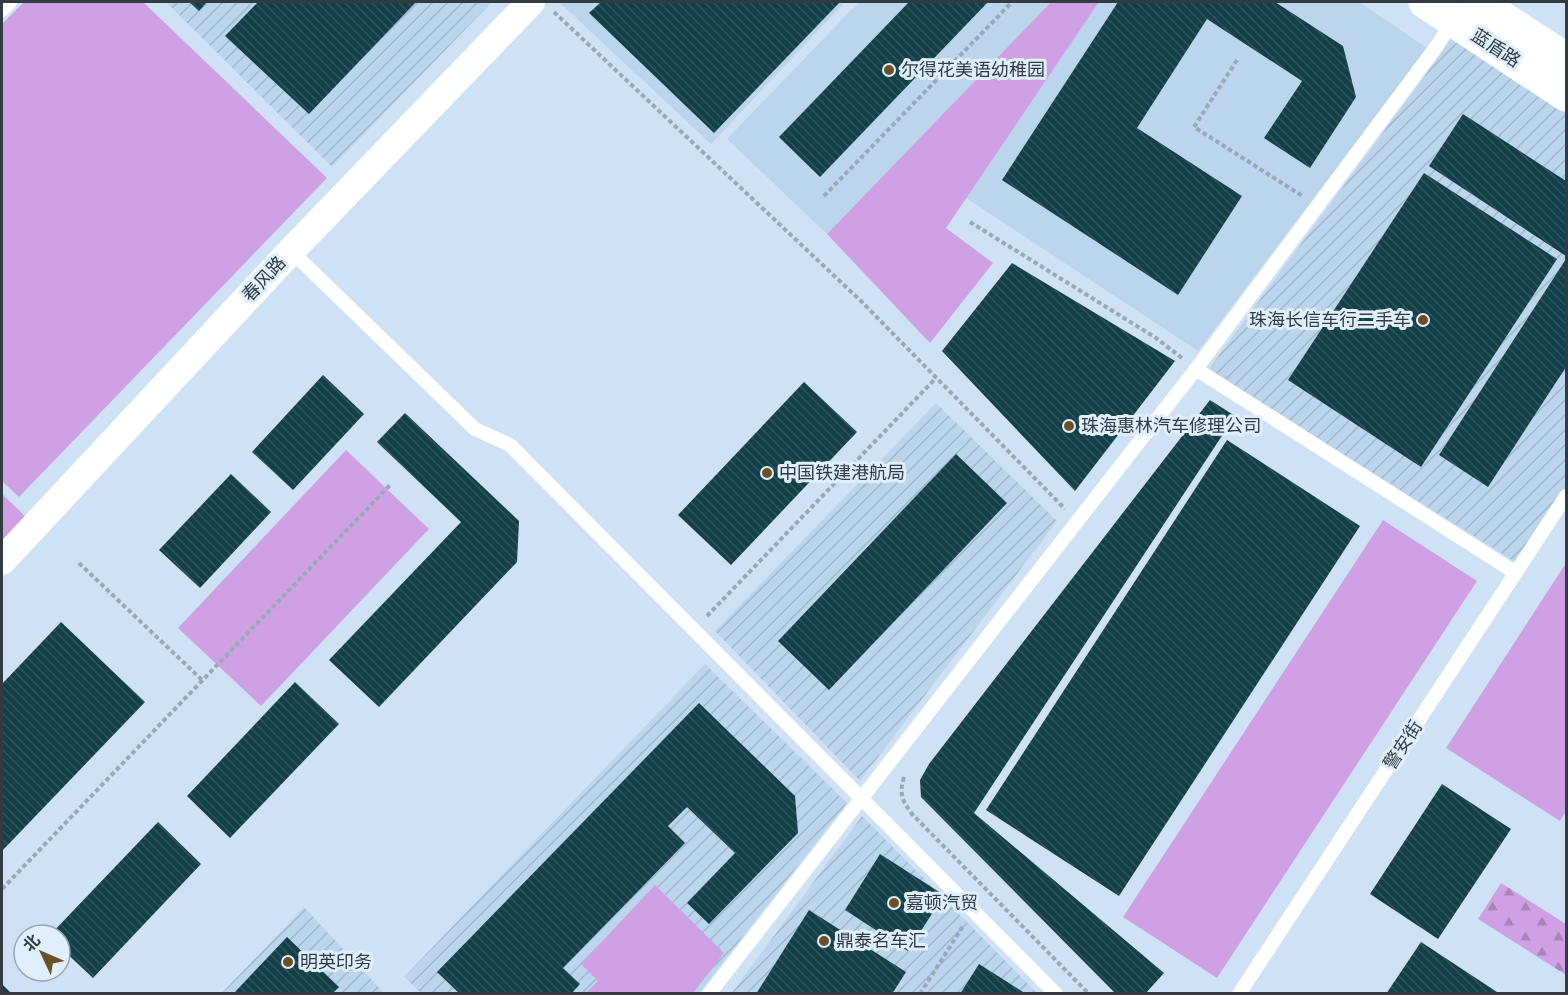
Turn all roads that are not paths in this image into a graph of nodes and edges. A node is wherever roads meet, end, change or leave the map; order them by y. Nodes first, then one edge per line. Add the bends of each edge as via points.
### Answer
1 (10, 2) edge
2 (1425, 2) edge
3 (541, 5) edge
4 (1462, 8) edge
5 (2, 10) edge
6 (1566, 59) edge
7 (1566, 95) edge
8 (291, 251) junction
9 (1196, 369) junction
10 (1566, 496) edge
11 (2, 558) edge
12 (1516, 573) junction
13 (862, 798) junction
14 (709, 993) edge
15 (1056, 993) edge
16 (1239, 993) edge

1 - 5 lane
2 - 4 street, 蓝盾路
3 - 8 street, 春风路
4 - 6 street, 蓝盾路
4 - 7 street, 蓝盾路
4 - 9 lane
8 - 11 street, 春风路
8 - 13 lane via 475,429 510,445
9 - 12 lane
9 - 13 lane
10 - 12 lane, 警安街
12 - 16 lane, 警安街
13 - 14 lane
13 - 15 lane

